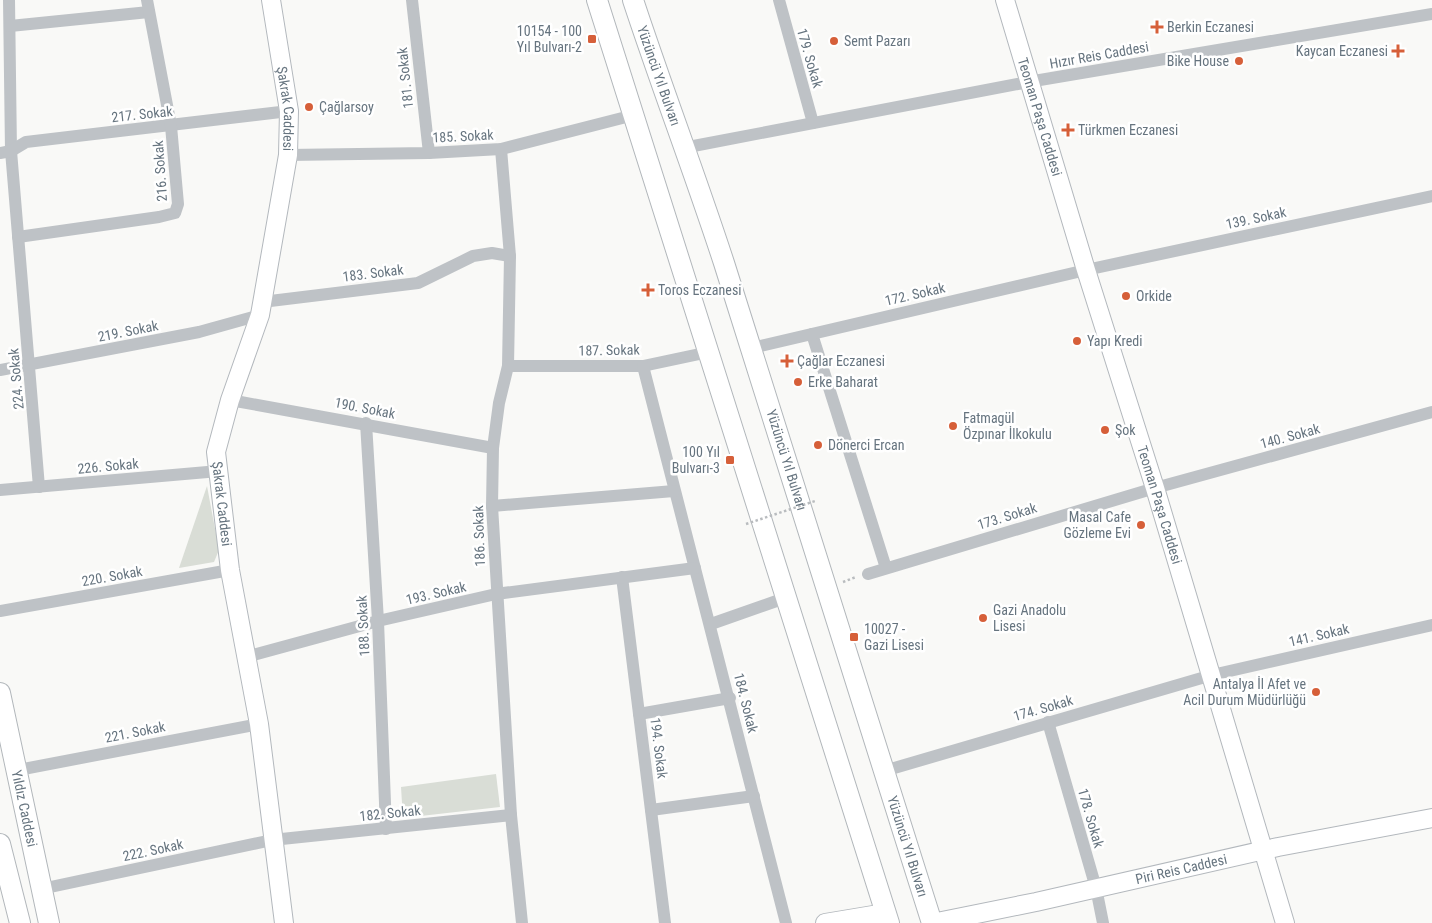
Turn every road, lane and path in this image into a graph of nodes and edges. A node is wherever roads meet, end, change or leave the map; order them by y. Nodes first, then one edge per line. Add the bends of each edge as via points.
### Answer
1 (9, 0) edge
2 (271, 0) edge
3 (412, 0) edge
4 (597, 0) edge
5 (633, 0) edge
6 (779, 0) edge
7 (1005, 0) edge
8 (148, 6) edge
9 (1432, 14) edge
10 (10, 26) junction
11 (1028, 82) junction
12 (289, 111) junction
13 (634, 115) junction
14 (813, 123) junction
15 (171, 126) junction
16 (683, 148) junction
17 (501, 149) junction
18 (6, 152) edge
19 (428, 153) junction
20 (288, 155) junction
21 (1432, 196) edge
22 (18, 237) junction
23 (510, 256) junction
24 (1086, 270) junction
25 (261, 308) junction
26 (812, 334) junction
27 (752, 348) junction
28 (709, 352) junction
29 (30, 366) junction
30 (508, 366) junction
31 (643, 366) junction
32 (0, 370) edge
33 (230, 400) junction
34 (1432, 412) edge
35 (366, 423) junction
36 (494, 448) junction
37 (219, 471) junction
38 (39, 487) junction
39 (1156, 488) junction
40 (0, 490) edge
41 (674, 491) junction
42 (492, 506) junction
43 (818, 510) dead end
44 (746, 524) dead end
45 (695, 568) junction
46 (886, 568) junction
47 (230, 570) junction
48 (868, 574) joint
49 (622, 577) junction
50 (841, 582) dead end
51 (496, 594) junction
52 (785, 598) junction
53 (0, 611) edge
54 (378, 621) junction
55 (711, 624) junction
56 (1432, 625) edge
57 (246, 656) junction
58 (1212, 675) junction
59 (0, 693) edge
60 (730, 698) junction
61 (639, 714) junction
62 (1048, 722) junction
63 (259, 724) junction
64 (18, 770) junction
65 (884, 771) junction
66 (754, 796) junction
67 (651, 810) junction
68 (511, 815) junction
69 (1432, 818) edge
70 (386, 829) junction
71 (272, 840) junction
72 (1262, 851) junction
73 (1, 852) edge
74 (1096, 888) junction
75 (41, 889) junction
76 (887, 918) edge
77 (20, 923) edge
78 (49, 923) edge
79 (284, 923) edge
80 (522, 923) edge
81 (666, 923) edge
82 (786, 923) edge
83 (825, 923) edge
84 (932, 923) edge
85 (1102, 923) edge
86 (1285, 923) edge

1 - 10 street, 224. Sokak
2 - 12 street, Şakrak Caddesi
3 - 19 street, 181. Sokak
4 - 13 main road
5 - 16 main road, Yüzüncü Yıl Bulvarı
6 - 14 street, 179. Sokak
7 - 11 street, Teoman Paşa Caddesi
8 - 10 street
8 - 15 street, 216. Sokak
9 - 11 street, Hızır Reis Caddesi
10 - 18 street, 224. Sokak
11 - 14 street, Hızır Reis Caddesi
11 - 24 street, Teoman Paşa Caddesi
12 - 15 street, 217. Sokak
12 - 20 street, Şakrak Caddesi
13 - 17 street, 185. Sokak
13 - 28 main road
14 - 16 street, Hızır Reis Caddesi
15 - 18 street, 217. Sokak via 26,142
15 - 22 street, 216. Sokak via 178,204 175,213 159,218
16 - 27 main road, Yüzüncü Yıl Bulvarı via 696,178
17 - 19 street, 185. Sokak
17 - 23 street, 186. Sokak
18 - 22 street, 224. Sokak
19 - 20 street, 185. Sokak
20 - 25 street, Şakrak Caddesi
21 - 24 street, 139. Sokak
22 - 29 street, 224. Sokak
23 - 25 street, 183. Sokak via 492,252 473,256 418,283
23 - 30 street, 186. Sokak
24 - 26 street, 172. Sokak
24 - 39 street, Teoman Paşa Caddesi
25 - 29 street, 219. Sokak via 199,332
25 - 33 street, Şakrak Caddesi
26 - 27 street, 172. Sokak
26 - 46 street
27 - 65 main road, Yüzüncü Yıl Bulvarı
28 - 31 street, 187. Sokak
28 - 52 main road
29 - 32 street, 219. Sokak
29 - 38 street, 224. Sokak
30 - 31 street, 187. Sokak
30 - 36 street, 186. Sokak via 499,403
31 - 41 street, 184. Sokak
33 - 35 street, 190. Sokak
33 - 37 street, Şakrak Caddesi via 216,452
34 - 39 street, 140. Sokak
35 - 36 street, 190. Sokak
35 - 54 street, 188. Sokak
36 - 42 street, 186. Sokak
37 - 38 street, 226. Sokak
37 - 47 street, Şakrak Caddesi
38 - 40 street, 226. Sokak
39 - 46 street, 173. Sokak
39 - 58 street, Teoman Paşa Caddesi
41 - 42 street
41 - 45 street, 184. Sokak
42 - 51 street, 186. Sokak
43 - 44 path, bridge via 815,501
45 - 49 street, 193. Sokak
45 - 55 street, 184. Sokak
46 - 48 street, 173. Sokak
47 - 53 street, 220. Sokak
47 - 57 street, Şakrak Caddesi
48 - 50 path
49 - 51 street, 193. Sokak
49 - 61 street, 194. Sokak
51 - 54 street, 193. Sokak
51 - 68 street, 186. Sokak
52 - 55 street
52 - 76 main road
54 - 57 street, 193. Sokak
54 - 70 street, 188. Sokak
55 - 60 street, 184. Sokak
56 - 58 street, 141. Sokak
57 - 63 street, Şakrak Caddesi
58 - 62 street, 174. Sokak
58 - 72 street, Teoman Paşa Caddesi
59 - 64 main road, Yıldız Caddesi
60 - 61 street
60 - 66 street, 184. Sokak
61 - 67 street, 194. Sokak
62 - 65 street, 174. Sokak
62 - 74 street, 178. Sokak
63 - 64 street, 221. Sokak
63 - 71 street, Şakrak Caddesi
64 - 75 main road, Yıldız Caddesi
65 - 84 main road, Yüzüncü Yıl Bulvarı
66 - 67 street
66 - 82 street, 184. Sokak
67 - 81 street, 194. Sokak
68 - 70 street, 182. Sokak
68 - 80 street, 186. Sokak
69 - 72 street, Piri Reis Caddesi
70 - 71 street, 182. Sokak
71 - 75 street, 222. Sokak
71 - 79 street, Şakrak Caddesi
72 - 74 street, Piri Reis Caddesi
72 - 86 street, Teoman Paşa Caddesi
73 - 77 main road
74 - 84 street, Piri Reis Caddesi
74 - 85 street, 178. Sokak
75 - 78 main road, Yıldız Caddesi
76 - 83 street

